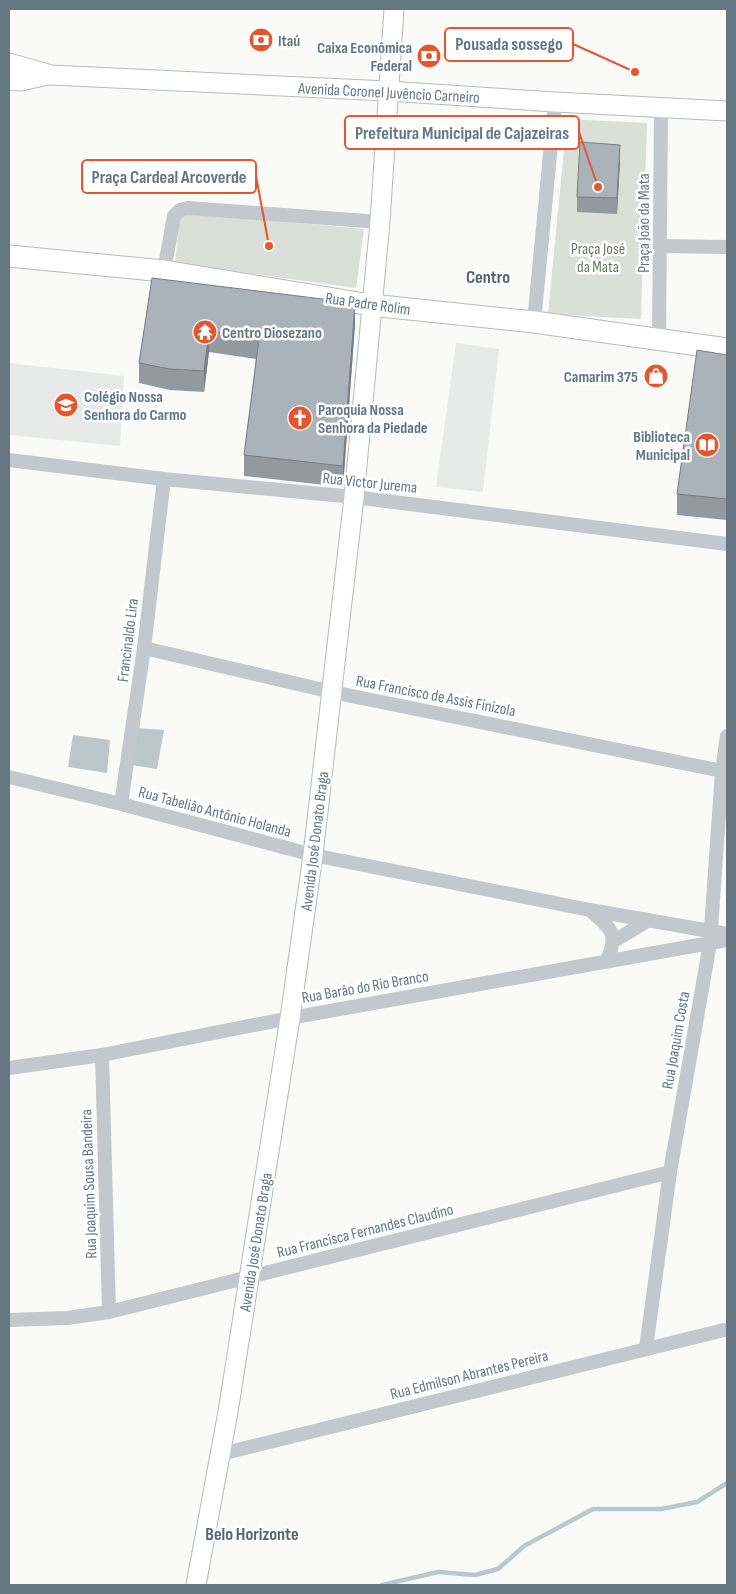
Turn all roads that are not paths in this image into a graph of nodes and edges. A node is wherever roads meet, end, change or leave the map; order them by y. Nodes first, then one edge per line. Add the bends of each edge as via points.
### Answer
1 (394, 9) edge
2 (9, 63) edge
3 (51, 74) junction
4 (9, 80) edge
5 (388, 91) junction
6 (555, 102) junction
7 (661, 107) junction
8 (727, 111) edge
9 (380, 222) junction
10 (660, 246) junction
11 (727, 248) edge
12 (9, 256) edge
13 (164, 271) junction
14 (371, 305) junction
15 (534, 322) junction
16 (659, 340) junction
17 (727, 350) edge
18 (9, 460) edge
19 (164, 479) junction
20 (354, 497) junction
21 (727, 544) edge
22 (144, 648) junction
23 (332, 692) junction
24 (727, 736) edge
25 (722, 771) junction
26 (9, 777) edge
27 (121, 804) junction
28 (313, 855) junction
29 (590, 910) junction
30 (650, 920) junction
31 (727, 934) edge
32 (711, 937) junction
33 (727, 940) edge
34 (614, 941) junction
35 (607, 960) junction
36 (290, 1018) junction
37 (102, 1055) junction
38 (9, 1068) edge
39 (670, 1172) junction
40 (249, 1277) junction
41 (109, 1312) junction
42 (9, 1320) edge
43 (724, 1330) dead end
44 (646, 1348) junction
45 (221, 1454) junction
46 (196, 1585) edge

1 - 5 main road, Avenida José Donato Braga
2 - 3 main road, Avenida Coronel Juvêncio Carneiro
3 - 4 main road, Avenida Coronel Juvêncio Carneiro via 21,81
3 - 5 main road, Avenida Coronel Juvêncio Carneiro
5 - 6 main road, Avenida Coronel Juvêncio Carneiro
5 - 9 main road, Avenida José Donato Braga
6 - 7 main road, Avenida Coronel Juvêncio Carneiro
6 - 15 street
7 - 8 main road, Avenida Coronel Juvêncio Carneiro
7 - 10 street, Praça João da Mata
9 - 13 street via 188,208 174,216
9 - 14 main road, Avenida José Donato Braga
10 - 11 street
10 - 16 street, Praça João da Mata
12 - 13 main road, Rua Padre Rolim
13 - 14 main road, Rua Padre Rolim
14 - 15 main road, Rua Padre Rolim
14 - 20 main road, Avenida José Donato Braga
15 - 16 main road, Rua Padre Rolim
16 - 17 main road, Rua Padre Rolim
18 - 19 street, Rua Victor Jurema
19 - 20 street, Rua Victor Jurema
19 - 22 street, Francinaldo Lira
20 - 21 street, Rua Victor Jurema
20 - 23 main road, Avenida José Donato Braga
22 - 23 street, Rua Francisco de Assis Finizola
22 - 27 street, Francinaldo Lira
23 - 25 street, Rua Francisco de Assis Finizola
23 - 28 main road, Avenida José Donato Braga
24 - 25 street, Rua Joaquim Costa
25 - 32 street, Rua Joaquim Costa
26 - 27 street, Rua Tabelião Antônio Holanda
27 - 28 street, Rua Tabelião Antônio Holanda
28 - 29 street, Rua Tabelião Antônio Holanda
28 - 36 main road, Avenida José Donato Braga
29 - 30 street, Rua Tabelião Antônio Holanda
29 - 34 street via 605,922
30 - 32 street, Rua Tabelião Antônio Holanda
30 - 34 street
31 - 32 street, Rua Tabelião Antônio Holanda
32 - 33 street, Rua Barāo do Rio Branco
32 - 35 street, Rua Barāo do Rio Branco
32 - 39 street, Rua Joaquim Costa
34 - 35 street
35 - 36 street, Rua Barāo do Rio Branco
36 - 37 street, Rua Barāo do Rio Branco
36 - 40 main road, Avenida José Donato Braga
37 - 38 street, Rua Barāo do Rio Branco
37 - 41 street, Rua Joaquim Sousa Bandeira
39 - 40 street, Rua Francisca Fernandes Claudino
39 - 44 street, Rua Joaquim Costa
40 - 41 street, Rua Francisca Fernandes Claudino
40 - 45 main road, Avenida José Donato Braga
41 - 42 street, Rua Francisca Fernandes Claudino via 67,1318
43 - 44 street, Rua Edmilson Abrantes Pereira
44 - 45 street, Rua Edmilson Abrantes Pereira
45 - 46 main road, Avenida José Donato Braga

